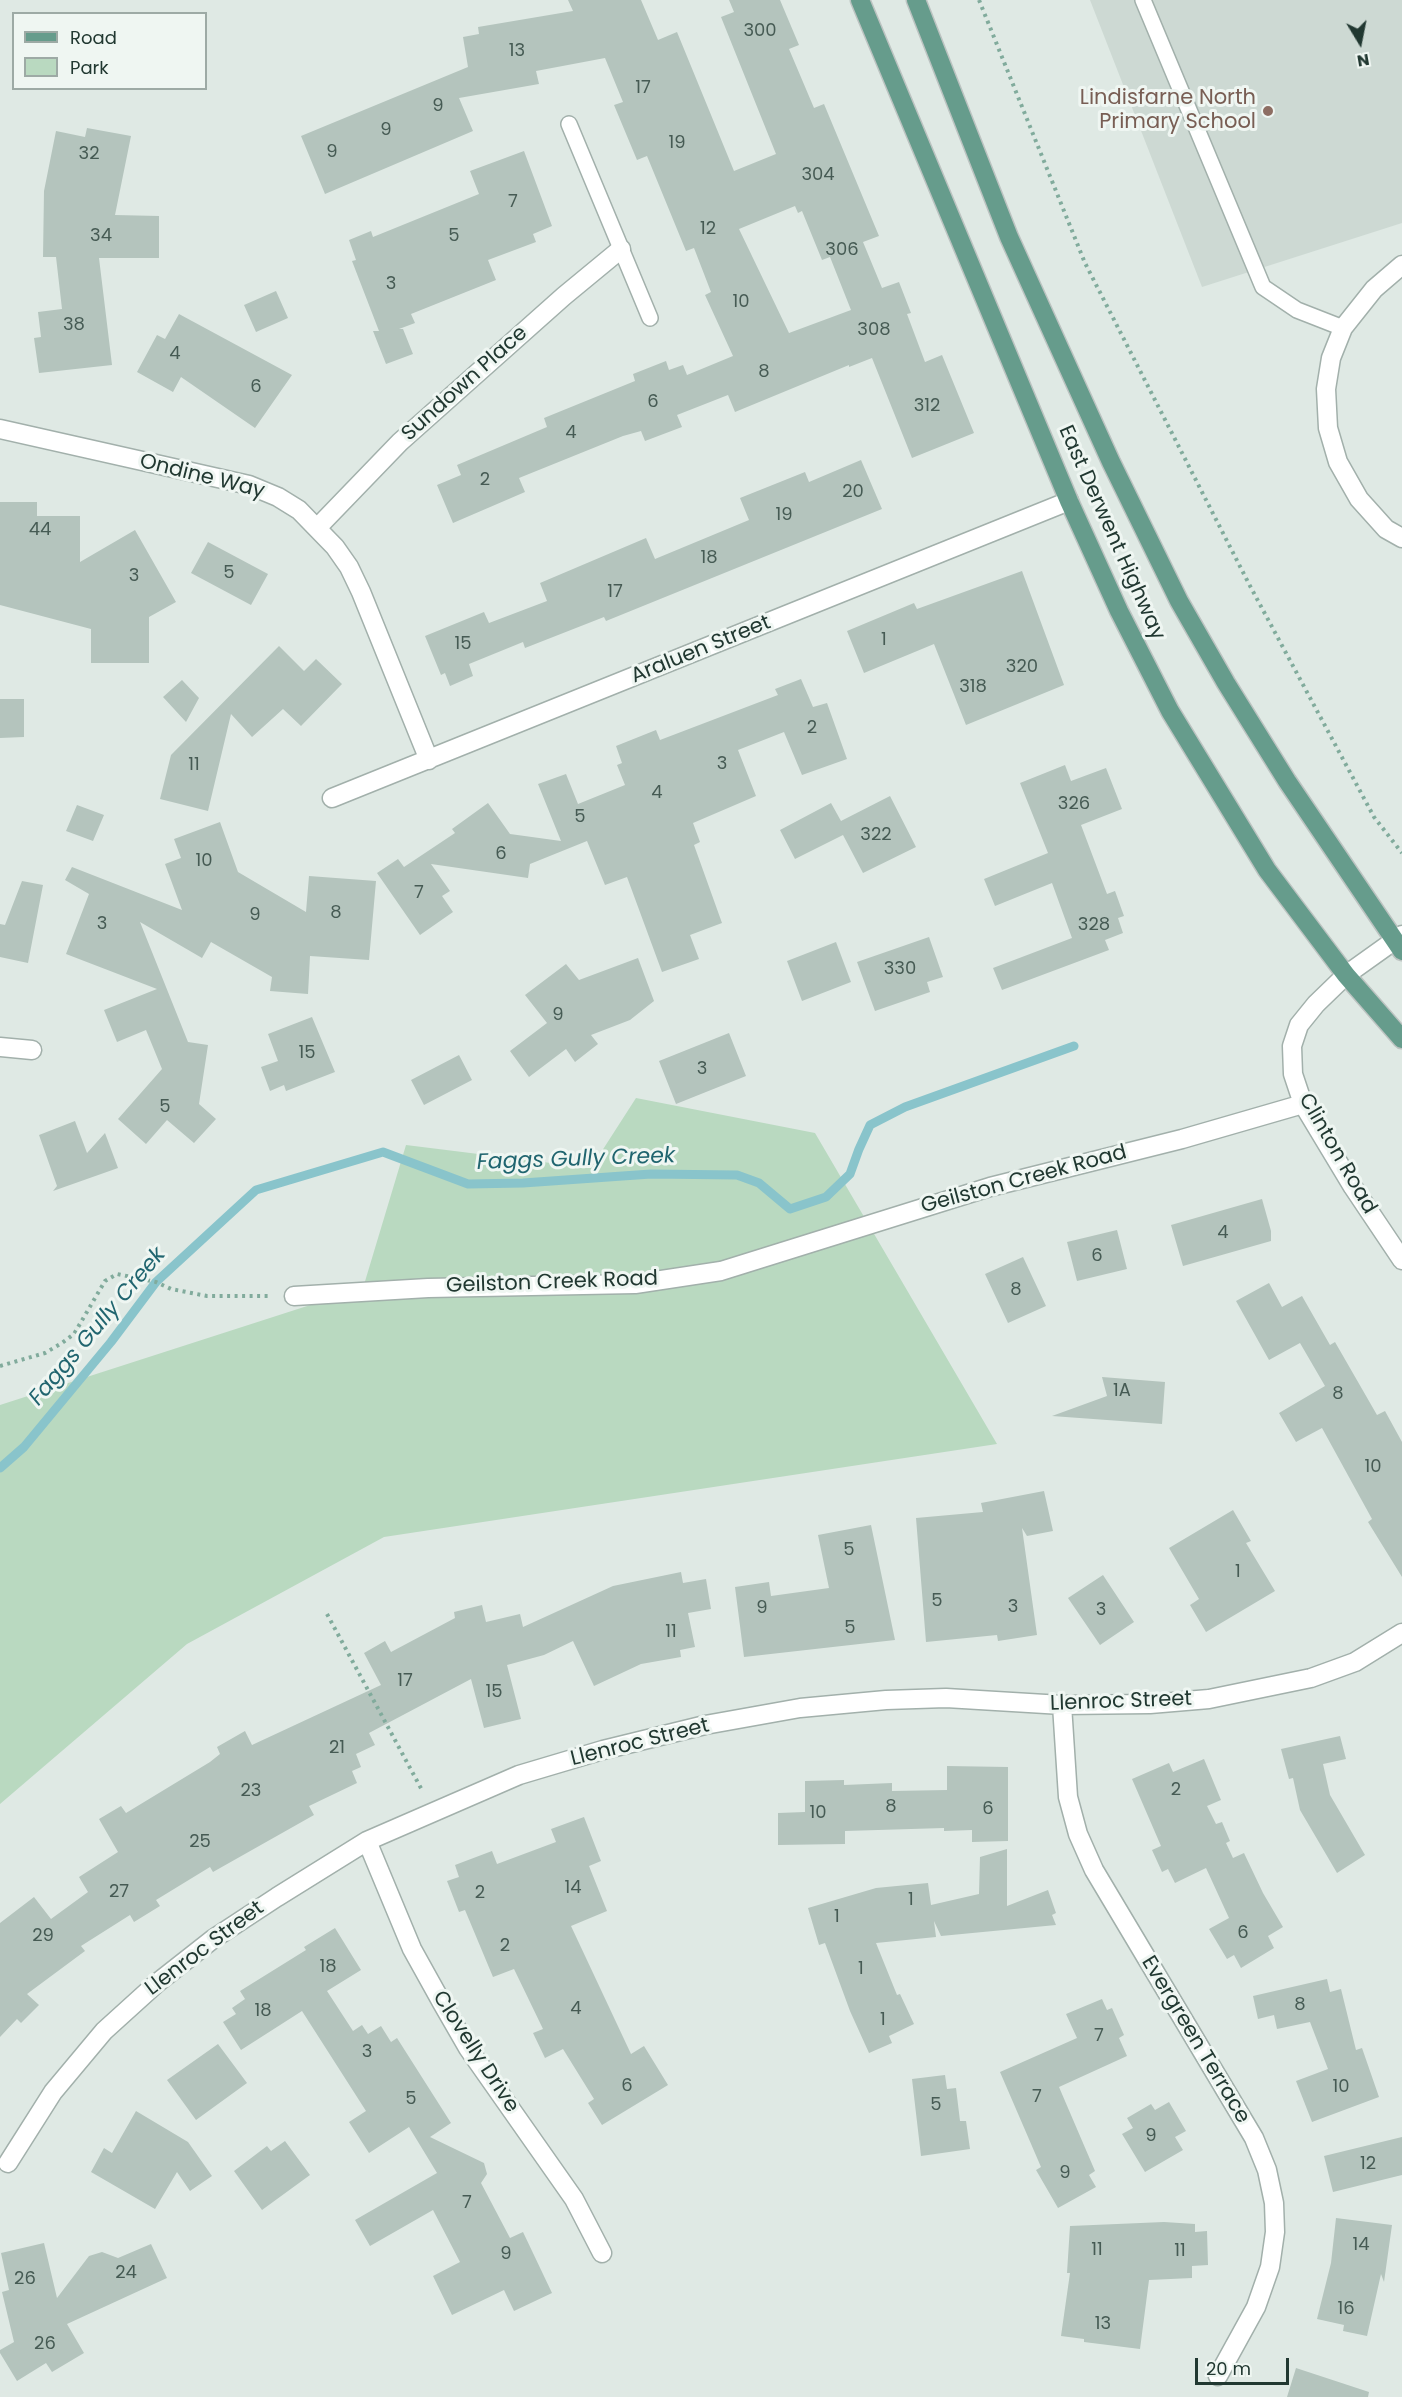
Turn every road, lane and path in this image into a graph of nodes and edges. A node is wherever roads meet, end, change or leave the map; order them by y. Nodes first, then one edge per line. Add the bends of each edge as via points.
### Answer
1 (860, 0) edge
2 (916, 0) edge
3 (979, 0) edge
4 (1143, 0) edge
5 (569, 124) dead end
6 (621, 249) junction
7 (1402, 265) edge
8 (650, 318) dead end
9 (1342, 328) junction
10 (0, 429) edge
11 (1069, 501) junction
12 (317, 528) junction
13 (1402, 538) edge
14 (429, 760) junction
15 (332, 798) dead end
16 (1402, 853) edge
17 (1399, 942) edge
18 (1346, 975) junction
19 (1402, 1039) edge
20 (0, 1047) edge
21 (32, 1050) dead end
22 (1303, 1104) junction
23 (1402, 1260) edge
24 (294, 1296) joint
25 (0, 1366) edge
26 (327, 1614) dead end
27 (1402, 1633) edge
28 (1062, 1705) junction
29 (434, 1811) junction
30 (367, 1841) junction
31 (8, 2163) dead end
32 (602, 2253) dead end
33 (1218, 2376) dead end

1 - 11 main road, East Derwent Highway
2 - 17 main road, East Derwent Highway via 1008,237 1179,601 1287,781
3 - 16 path via 1085,263 1254,594 1374,817
4 - 9 lane via 1263,287 1297,310
5 - 6 lane
6 - 8 lane
6 - 12 street, Sundown Place via 400,442
7 - 9 street via 1374,289
9 - 13 street via 1331,358 1326,389 1328,428 1338,462 1359,499 1386,529
10 - 12 street, Ondine Way via 249,485 285,501
11 - 14 street, Araluen Street
11 - 18 main road, East Derwent Highway via 1170,711 1267,870
12 - 14 street, Ondine Way via 349,567
14 - 15 street, Araluen Street
17 - 18 street, Clinton Road
18 - 19 main road, East Derwent Highway
18 - 22 street, Clinton Road via 1299,1025 1292,1046 1293,1074
20 - 21 street
22 - 23 street, Clinton Road
22 - 24 street, Geilston Creek Road via 990,1187 721,1271 635,1284 428,1288
24 - 25 path via 207,1296 117,1274 105,1281 74,1334 45,1353
26 - 29 path
27 - 28 street, Llenroc Street via 1355,1662 1262,1690 1150,1704
28 - 29 street, Llenroc Street via 946,1698 800,1708 705,1725 603,1750 519,1775
28 - 33 street, Evergreen Terrace via 1068,1797 1078,1834 1090,1861 1254,2138 1267,2170 1275,2232 1270,2267 1256,2307
29 - 30 street, Llenroc Street
30 - 31 street, Llenroc Street via 213,1939 142,1996 104,2031 53,2092
30 - 32 street, Clovelly Drive via 412,1949 442,2003 468,2048 574,2199

